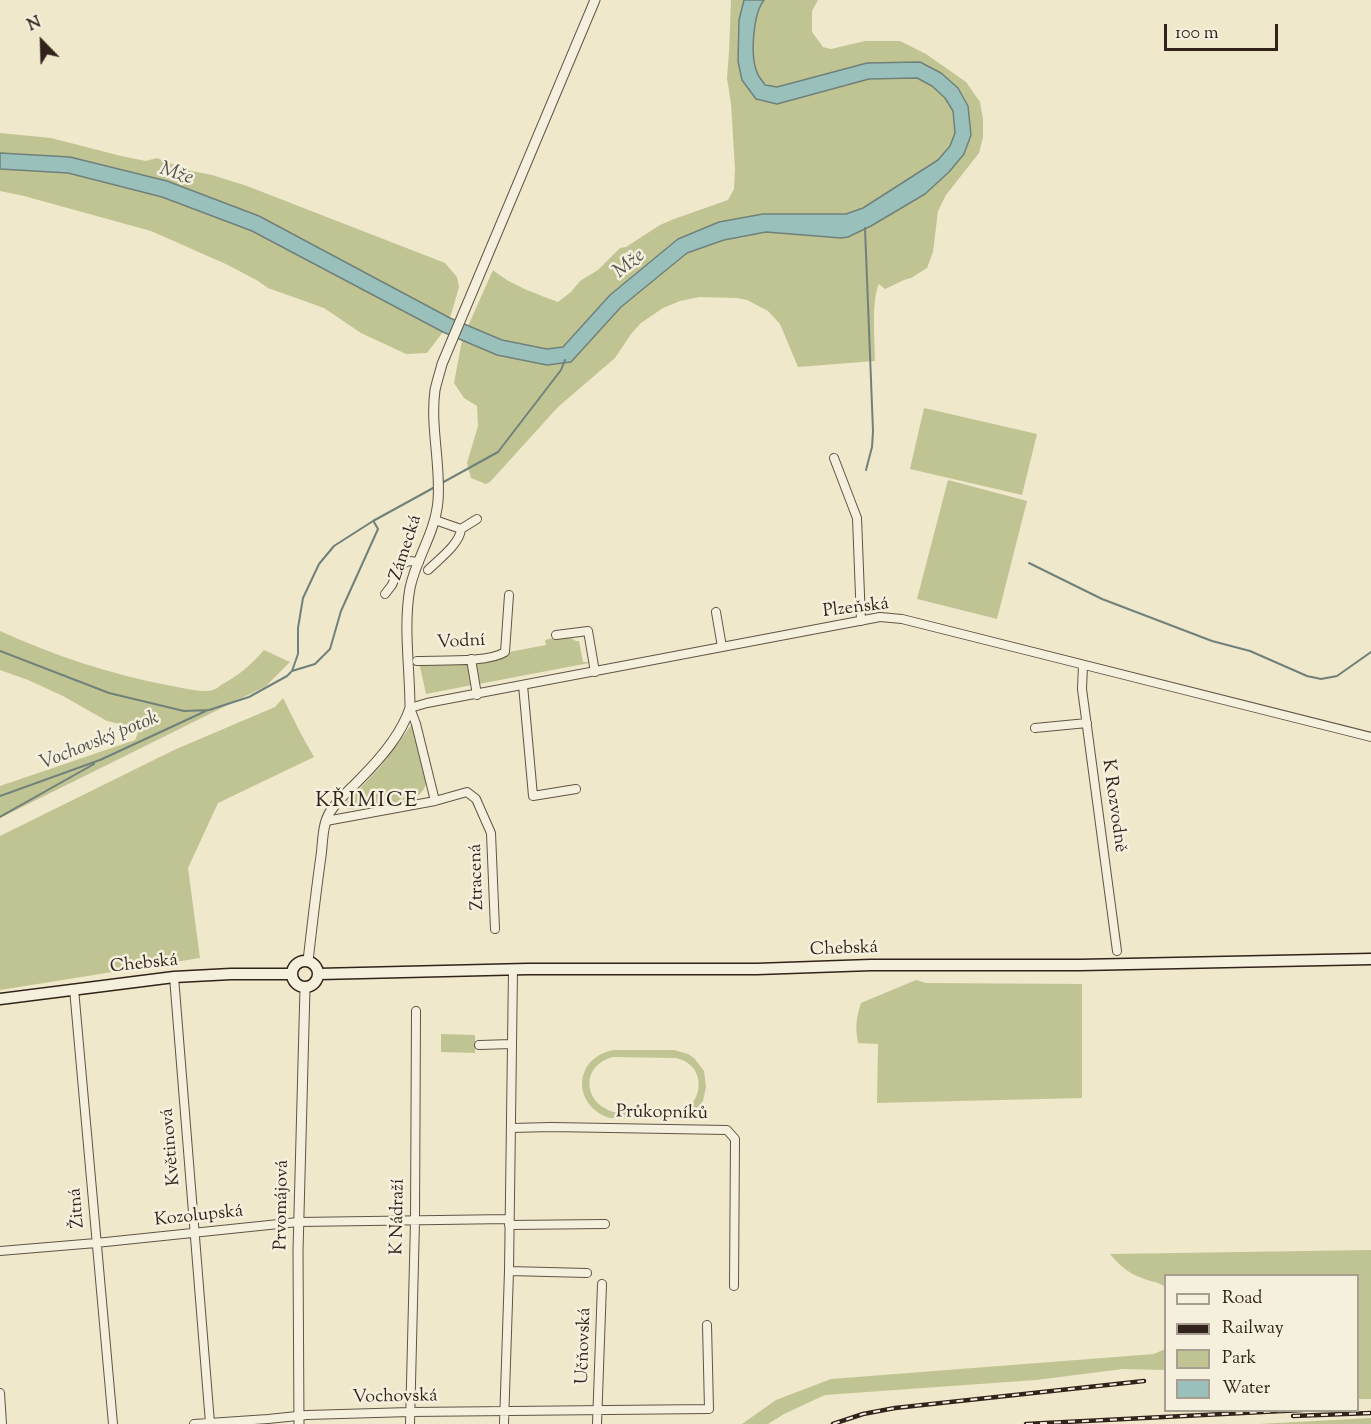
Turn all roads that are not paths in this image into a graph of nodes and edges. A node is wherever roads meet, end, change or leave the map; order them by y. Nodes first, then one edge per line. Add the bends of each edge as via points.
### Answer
1 (595, 0) edge
2 (834, 458) dead end
3 (477, 519) dead end
4 (435, 520) junction
5 (461, 529) junction
6 (419, 562) junction
7 (428, 570) dead end
8 (385, 594) dead end
9 (508, 595) dead end
10 (716, 612) dead end
11 (861, 621) junction
12 (556, 635) dead end
13 (722, 647) junction
14 (471, 659) junction
15 (417, 661) dead end
16 (1083, 665) junction
17 (596, 672) junction
18 (523, 685) junction
19 (477, 694) junction
20 (410, 708) junction
21 (1087, 723) junction
22 (1035, 728) dead end
23 (1371, 738) edge
24 (576, 789) dead end
25 (435, 801) junction
26 (325, 824) junction
27 (495, 929) dead end
28 (1117, 951) dead end
29 (1371, 959) edge
30 (308, 961) junction
31 (513, 969) junction
32 (292, 974) junction
33 (319, 974) junction
34 (174, 977) junction
35 (305, 988) junction
36 (74, 989) junction
37 (0, 999) edge
38 (416, 1011) dead end
39 (512, 1044) junction
40 (479, 1045) dead end
41 (511, 1128) junction
42 (415, 1221) junction
43 (298, 1222) junction
44 (509, 1222) junction
45 (605, 1224) dead end
46 (194, 1232) junction
47 (96, 1243) junction
48 (0, 1251) edge
49 (508, 1271) junction
50 (587, 1273) dead end
51 (602, 1284) dead end
52 (734, 1286) dead end
53 (707, 1325) dead end
54 (0, 1394) edge
55 (598, 1410) junction
56 (504, 1411) junction
57 (410, 1412) junction
58 (299, 1420) edge
59 (269, 1422) edge
60 (210, 1423) edge
61 (2, 1424) edge
62 (112, 1424) edge
63 (194, 1424) edge
64 (410, 1424) edge
65 (504, 1424) edge
66 (597, 1424) edge

1 - 4 street, Zámecká via 442,364 435,392
2 - 11 street via 857,519
3 - 5 street
4 - 5 street
4 - 6 street, Zámecká
5 - 7 street via 461,536
6 - 8 street via 402,564
6 - 20 street, Zámecká via 408,607
9 - 14 street, Vodní via 505,652
10 - 13 street
11 - 13 street, Plzeňská
11 - 16 street, Plzeňská via 902,619
12 - 17 street via 588,631
13 - 17 street, Plzeňská
14 - 15 street, Vodní
14 - 19 street
16 - 21 street, K Rozvodně
16 - 23 street, Plzeňská
17 - 18 street, Plzeňská
18 - 19 street, Plzeňská
18 - 24 street via 533,796
19 - 20 street, Plzeňská
20 - 25 street
20 - 26 street via 392,743 336,804
21 - 22 street
21 - 28 street, K Rozvodně
25 - 26 street
25 - 27 street, Ztracená via 468,792 476,799 491,833
26 - 30 street
29 - 31 main road, Chebská
30 - 32 main road via 296,964
30 - 33 main road
31 - 33 main road, Chebská
31 - 39 street
32 - 34 main road, Chebská
32 - 35 main road via 297,985
33 - 35 main road via 316,982
34 - 36 main road, Chebská
34 - 46 street, Květinová
35 - 43 street, Prvomájová
36 - 37 main road, Chebská
36 - 47 street, Žitná
38 - 42 street, K Nádraží
39 - 40 street
39 - 41 street
41 - 44 street
41 - 52 street, Průkopníků via 727,1130 735,1139
42 - 43 street, Kozolupská
42 - 44 street, Kozolupská
42 - 57 street, K Nádraží
43 - 46 street, Kozolupská
43 - 58 street, Prvomájová
44 - 45 street, Kozolupská
44 - 49 street
46 - 47 street, Kozolupská
46 - 60 street, Květinová
47 - 48 street, Kozolupská
47 - 62 street, Žitná
49 - 50 street
49 - 56 street
51 - 55 street, Učňovská
53 - 55 street, Učňovská via 709,1409
54 - 61 street
55 - 56 street, Vochovská
55 - 66 street, Učňovská
56 - 57 street, Vochovská
56 - 65 street
57 - 58 street, Vochovská
57 - 64 street, K Nádraží
58 - 59 street, Vochovská
59 - 60 street, Vochovská
60 - 63 street, Vochovská

